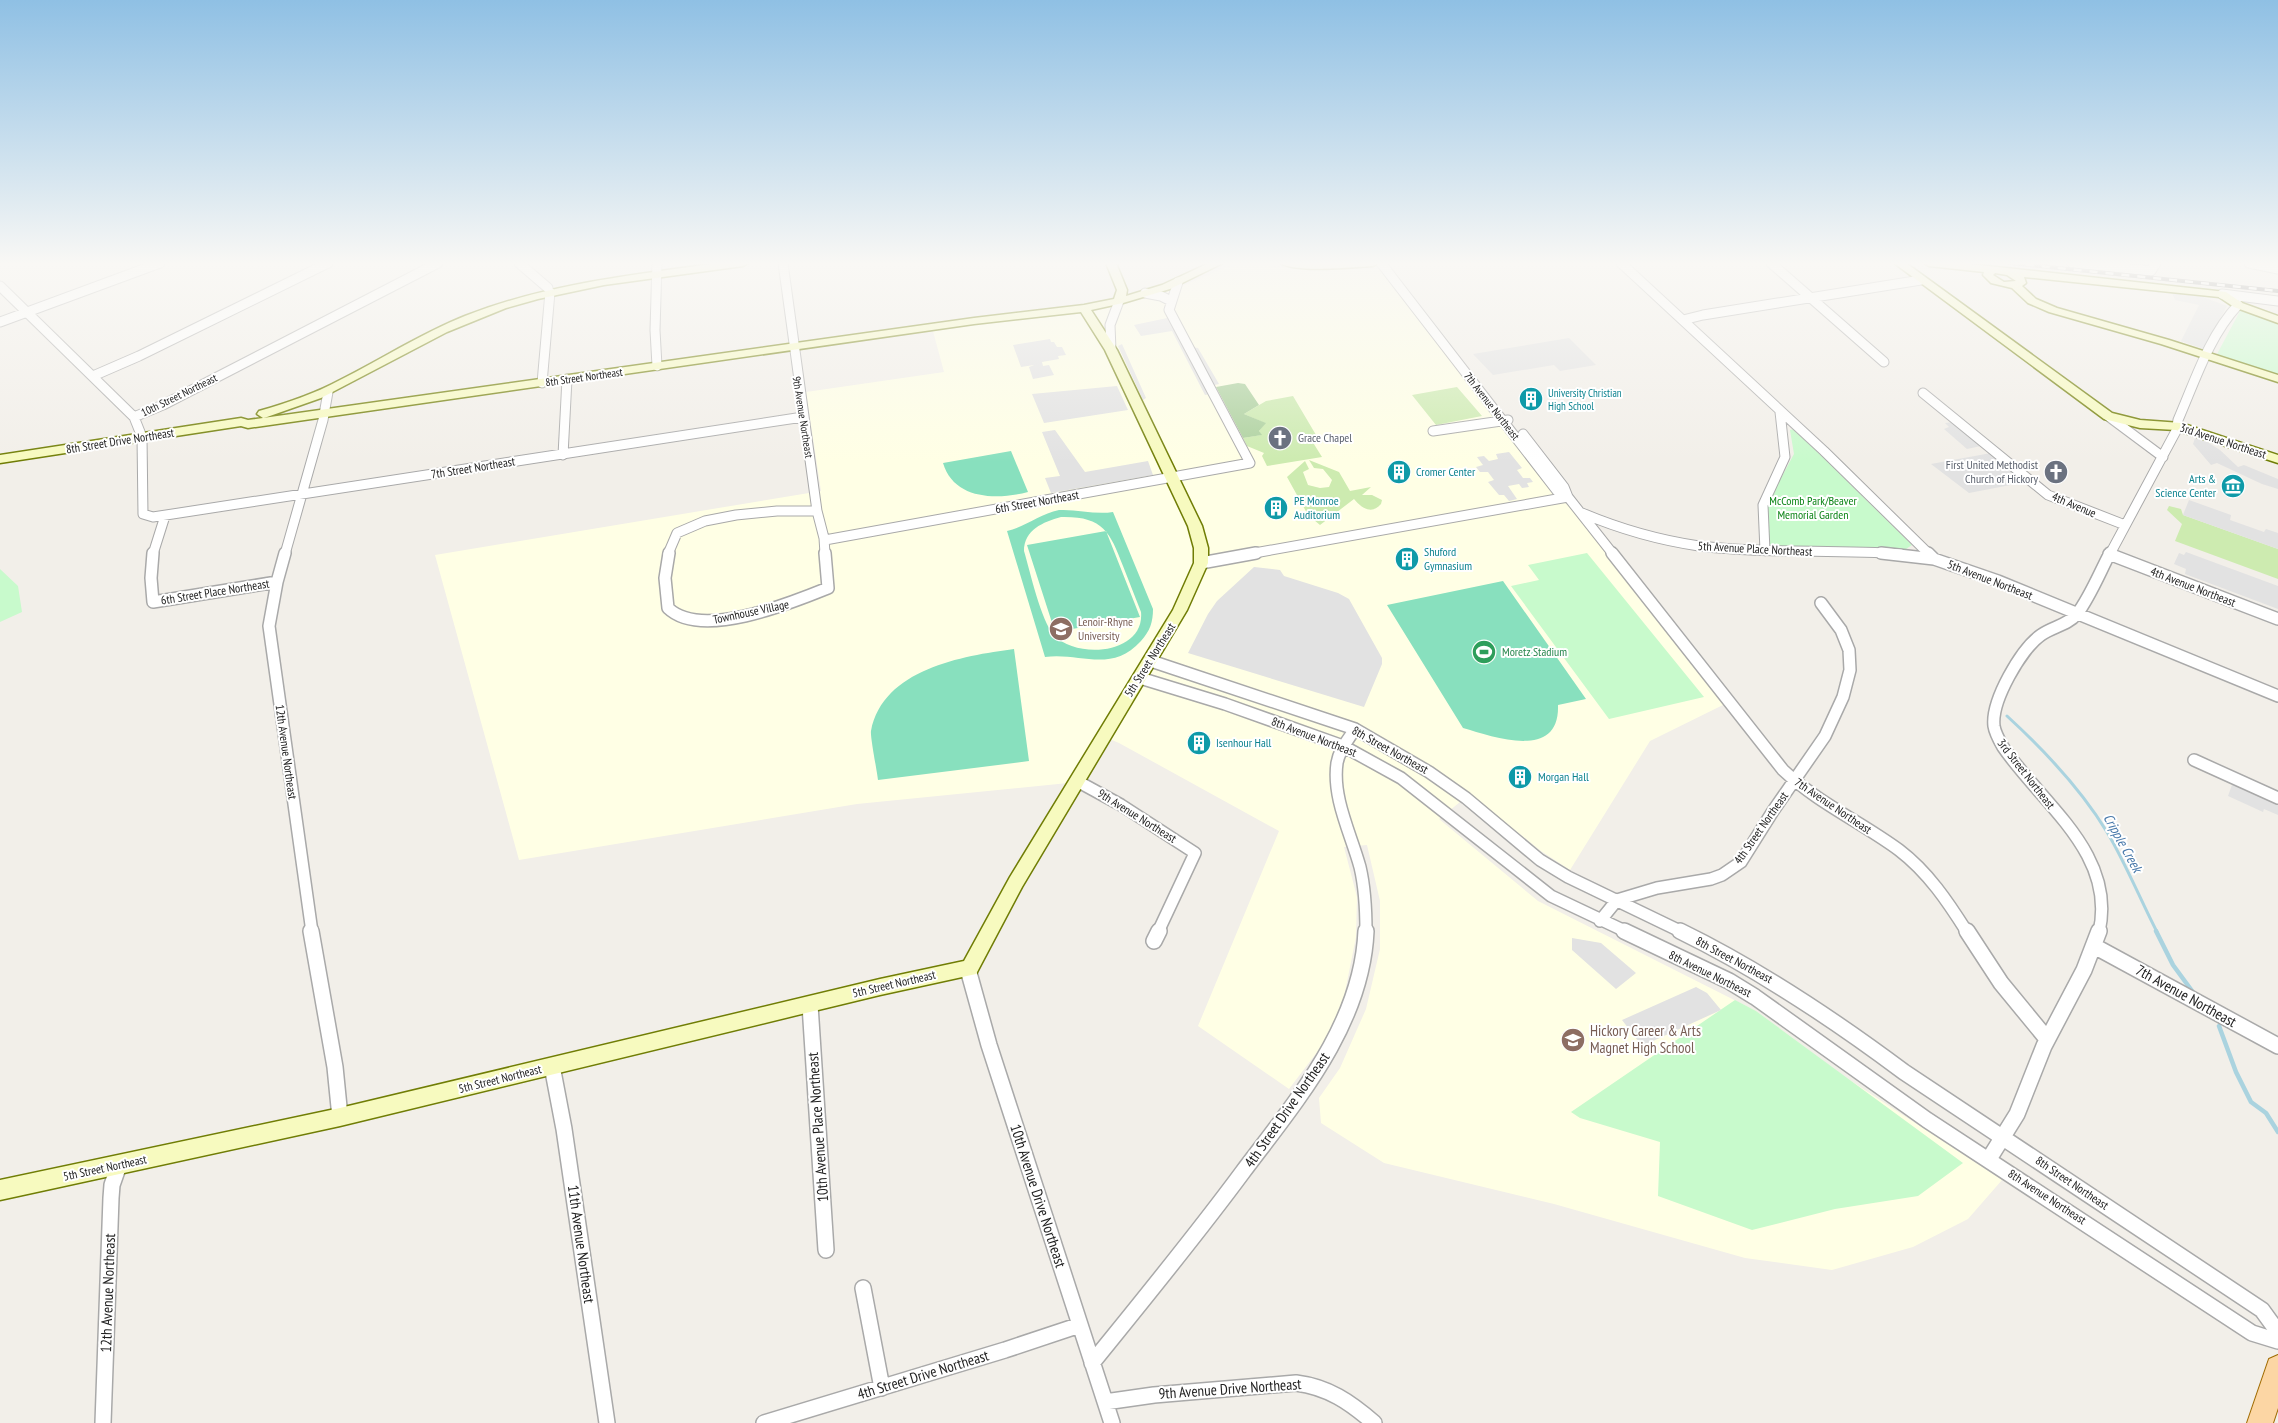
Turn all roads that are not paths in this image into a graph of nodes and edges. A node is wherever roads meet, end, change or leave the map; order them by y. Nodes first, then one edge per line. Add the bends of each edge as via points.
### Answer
1 (46, 329) edge
2 (193, 329) edge
3 (309, 329) edge
4 (445, 329) edge
5 (546, 329) edge
6 (655, 329) edge
7 (791, 329) edge
8 (924, 329) edge
9 (1098, 329) edge
10 (1109, 329) edge
11 (1179, 329) edge
12 (1435, 329) edge
13 (1440, 329) edge
14 (1693, 329) edge
15 (1846, 329) edge
16 (1989, 329) edge
17 (2118, 329) edge
18 (2221, 329) edge
19 (793, 347) junction
20 (1111, 350) junction
21 (2208, 356) junction
22 (1884, 362) dead end
23 (657, 366) junction
24 (93, 376) junction
25 (567, 379) junction
26 (2278, 379) edge
27 (542, 383) junction
28 (328, 392) junction
29 (1923, 393) dead end
30 (1780, 412) junction
31 (324, 414) junction
32 (2108, 416) junction
33 (134, 417) junction
34 (803, 417) junction
35 (1508, 420) junction
36 (241, 422) junction
37 (2177, 426) junction
38 (1433, 432) dead end
39 (142, 438) junction
40 (563, 455) junction
41 (2163, 457) junction
42 (0, 459) edge
43 (2278, 459) edge
44 (1173, 478) junction
45 (301, 494) junction
46 (1568, 497) junction
47 (817, 511) junction
48 (1580, 512) junction
49 (165, 516) junction
50 (2125, 525) junction
51 (825, 540) junction
52 (1765, 551) junction
53 (2109, 554) junction
54 (1934, 559) junction
55 (1201, 563) junction
56 (276, 582) junction
57 (1822, 603) dead end
58 (2077, 614) junction
59 (2278, 619) edge
60 (1151, 661) junction
61 (1140, 678) junction
62 (2278, 696) edge
63 (1355, 729) junction
64 (1343, 746) junction
65 (2194, 760) dead end
66 (1077, 781) junction
67 (1794, 781) junction
68 (2278, 798) edge
69 (1617, 900) junction
70 (1600, 921) junction
71 (1154, 941) dead end
72 (2094, 946) junction
73 (970, 968) junction
74 (810, 1005) junction
75 (2048, 1039) junction
76 (2278, 1046) edge
77 (552, 1066) junction
78 (340, 1117) junction
79 (2003, 1136) junction
80 (1989, 1159) junction
81 (119, 1165) junction
82 (0, 1190) edge
83 (826, 1250) dead end
84 (863, 1288) dead end
85 (1080, 1325) junction
86 (2278, 1332) edge
87 (2278, 1341) edge
88 (1092, 1363) junction
89 (2278, 1368) edge
90 (882, 1388) junction
91 (1105, 1402) junction
92 (103, 1423) edge
93 (607, 1423) edge
94 (764, 1423) edge
95 (1112, 1423) edge
96 (1374, 1423) edge
97 (2260, 1423) edge

1 - 24 street
2 - 24 street
3 - 33 street, 10th Street Northeast
4 - 28 main road
5 - 27 street
6 - 23 street
7 - 19 street, 9th Avenue Northeast
8 - 19 main road, 8th Street Northeast
9 - 20 main road
10 - 20 street
11 - 44 street, 6th Street Northeast via 1250,463
12 - 35 street, 7th Avenue Northeast
13 - 35 street, 7th Avenue Northeast
14 - 30 street, 5th Avenue Northeast
15 - 22 street
16 - 32 main road, 3rd Avenue Northeast
17 - 21 main road
18 - 21 street, 3rd Street Northeast
19 - 23 main road, 8th Street Northeast
19 - 34 street, 9th Avenue Northeast
20 - 44 main road
21 - 26 main road
21 - 37 street, 3rd Street Northeast
23 - 25 main road, 8th Street Northeast
24 - 33 street
25 - 27 main road, 8th Street Northeast
25 - 40 street
27 - 31 main road, 8th Street Northeast
28 - 31 street, 12th Avenue Northeast
28 - 36 main road
29 - 50 street, 4th Avenue via 2048,495
30 - 52 street via 1785,457 1763,505
30 - 54 street, 5th Avenue Northeast
31 - 36 main road, 8th Street Northeast via 248,424
31 - 45 street, 12th Avenue Northeast
32 - 37 main road, 3rd Avenue Northeast via 2140,424
32 - 41 street, 3rd Avenue Northeast
33 - 39 street
34 - 40 street, 7th Street Northeast
34 - 47 street, 9th Avenue Northeast
35 - 38 street
35 - 46 street, 7th Avenue Northeast via 1557,491
36 - 39 main road, 8th Street Drive Northeast
37 - 41 street, 3rd Street Northeast
37 - 43 main road, 3rd Avenue Northeast
39 - 42 main road, 8th Street Drive Northeast
39 - 49 street, 7th Street Northeast via 144,515
40 - 45 street, 7th Street Northeast
41 - 50 street, 3rd Street Northeast
44 - 51 street, 6th Street Northeast
44 - 55 main road via 1195,526
45 - 49 street, 7th Street Northeast
45 - 56 street, 12th Avenue Northeast
46 - 48 street, 7th Avenue Northeast
46 - 55 street
47 - 51 street, 9th Avenue Northeast
47 - 51 street, Townhouse Village via 738,515 708,520 677,533 666,553 664,576 668,608 680,617 710,621 803,599 828,588
48 - 52 street, 5th Avenue Place Northeast via 1665,542
48 - 67 street, 7th Avenue Northeast
49 - 56 street, 6th Street Place Northeast via 150,562 153,602
50 - 53 street, 3rd Street Northeast
52 - 54 street, 5th Avenue Place Northeast via 1901,553
53 - 58 street, 3rd Street Northeast
53 - 59 street, 4th Avenue Northeast
54 - 58 street, 5th Avenue Northeast via 1968,569
55 - 60 main road, 5th Street Northeast via 1187,597
56 - 78 street, 12th Avenue Northeast via 269,635
57 - 67 street, 4th Street Northeast via 1846,640 1850,670 1837,714
58 - 62 street, 5th Avenue Northeast
58 - 72 street, 3rd Street Northeast via 2069,623 2038,637 2030,647 2003,690 1994,720 2004,749 2083,849 2093,869 2103,911
60 - 61 main road, 5th Street Northeast
60 - 63 street, 8th Street Northeast
61 - 64 street, 8th Avenue Northeast
61 - 66 main road, 5th Street Northeast
63 - 64 street, 4th Street Drive Northeast
63 - 69 street, 8th Street Northeast via 1400,754 1466,798 1540,860
64 - 70 street, 8th Avenue Northeast via 1401,778 1551,896
64 - 88 street, 4th Street Drive Northeast via 1337,783 1360,868 1366,910 1365,949 1352,1004 1335,1040 1298,1100 1190,1243
65 - 68 street
66 - 71 street, 9th Avenue Northeast via 1195,853
66 - 73 main road, 5th Street Northeast via 1016,882
67 - 69 street, 4th Street Northeast via 1741,862 1732,869 1711,879 1656,888
67 - 75 street, 7th Avenue Northeast via 1885,840 1915,865 1954,912 2008,992
69 - 70 street
69 - 79 street, 8th Street Northeast via 1776,982 1904,1072
70 - 80 street, 8th Avenue Northeast via 1752,994 1889,1095
72 - 75 street, 3rd Street Northeast
72 - 76 street, 7th Avenue Northeast
73 - 74 main road, 5th Street Northeast
73 - 85 street, 10th Avenue Drive Northeast via 989,1045
74 - 77 main road, 5th Street Northeast
74 - 83 street, 10th Avenue Place Northeast
75 - 79 street, 3rd Street Northeast via 2016,1115
77 - 78 main road, 5th Street Northeast
77 - 93 street, 11th Avenue Northeast
78 - 81 main road, 5th Street Northeast
79 - 80 street, 3rd Street Northeast
79 - 86 street, 8th Street Northeast via 2262,1310
80 - 87 street, 8th Avenue Northeast via 2252,1333
81 - 82 main road, 5th Street Northeast
81 - 92 street, 12th Avenue Northeast via 111,1198
84 - 90 street
85 - 88 street, 10th Avenue Drive Northeast
85 - 90 street, 4th Street Drive Northeast
88 - 91 street, 10th Avenue Drive Northeast
89 - 97 main road
90 - 94 street, 4th Street Drive Northeast
91 - 95 street, 10th Avenue Drive Northeast
91 - 96 street, 9th Avenue Drive Northeast via 1296,1383 1315,1385 1341,1395

